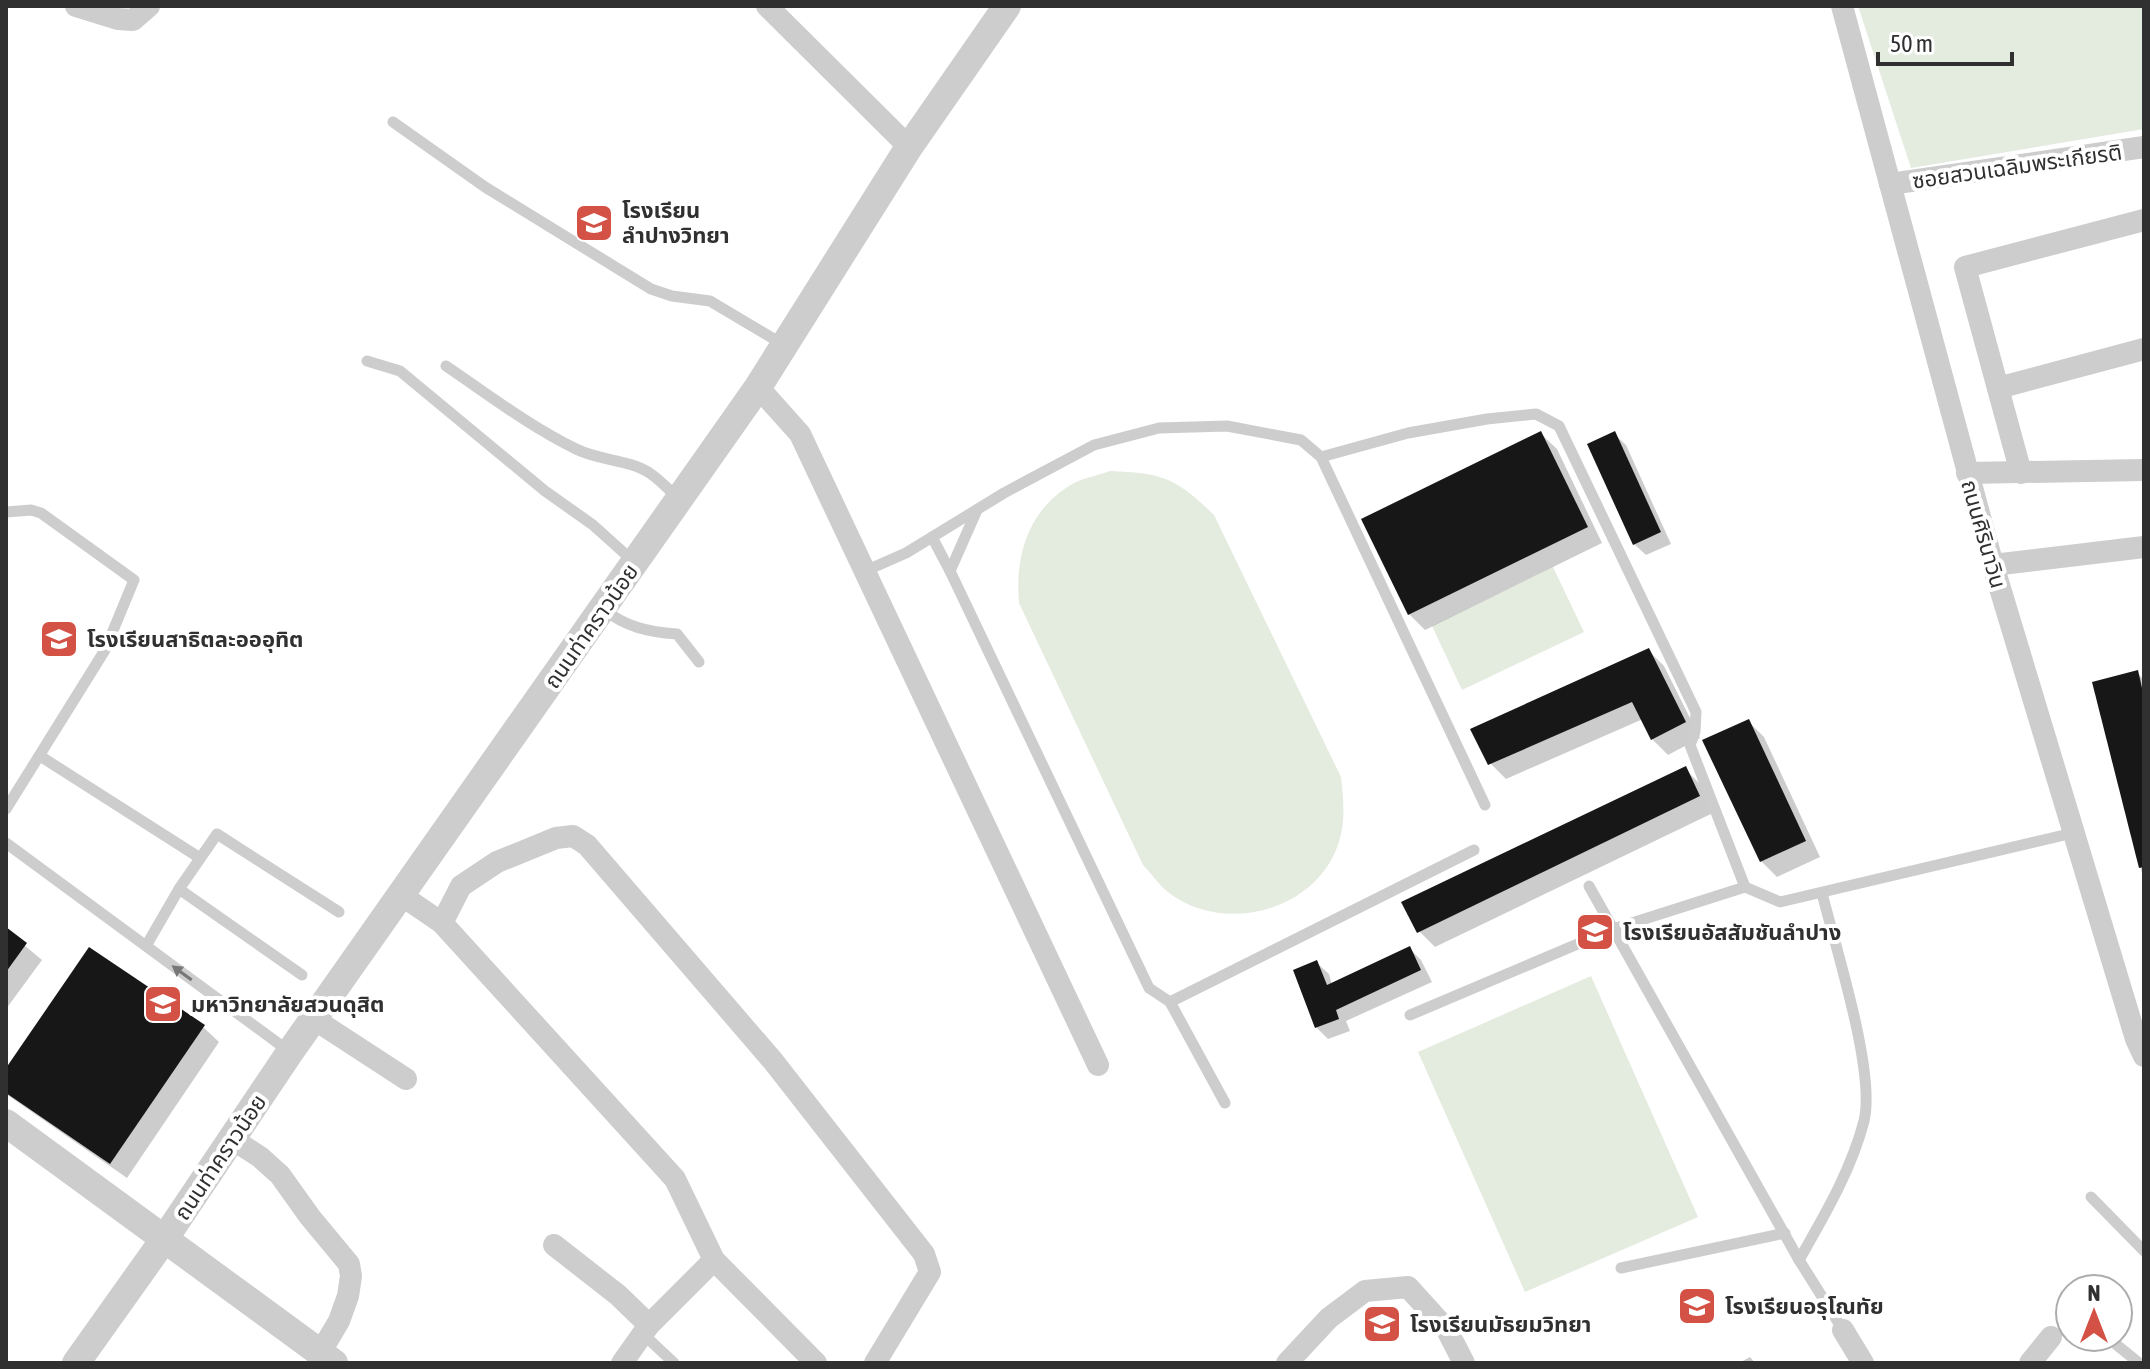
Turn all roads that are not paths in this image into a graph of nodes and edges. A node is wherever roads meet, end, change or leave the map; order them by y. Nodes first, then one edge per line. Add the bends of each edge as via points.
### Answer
1 (76, 6) edge
2 (149, 6) edge
3 (767, 6) edge
4 (1007, 6) edge
5 (1842, 6) edge
6 (393, 122) dead end
7 (909, 147) junction
8 (2144, 147) edge
9 (1890, 184) junction
10 (2144, 220) edge
11 (785, 345) junction
12 (2144, 349) edge
13 (367, 361) dead end
14 (446, 366) dead end
15 (758, 387) junction
16 (1998, 388) junction
17 (1321, 457) junction
18 (2144, 470) edge
19 (1967, 473) junction
20 (2021, 473) junction
21 (679, 500) junction
22 (977, 509) junction
23 (6, 512) edge
24 (932, 537) junction
25 (2144, 547) edge
26 (635, 562) junction
27 (1993, 565) junction
28 (865, 571) junction
29 (950, 571) junction
30 (603, 609) junction
31 (699, 662) dead end
32 (40, 756) junction
33 (1485, 805) dead end
34 (6, 809) edge
35 (2073, 833) junction
36 (6, 843) edge
37 (1474, 850) dead end
38 (200, 858) junction
39 (1589, 886) dead end
40 (1745, 887) junction
41 (179, 889) junction
42 (1822, 893) junction
43 (401, 895) junction
44 (339, 912) dead end
45 (442, 923) junction
46 (1613, 929) junction
47 (146, 946) junction
48 (302, 975) dead end
49 (1170, 1002) junction
50 (1410, 1015) dead end
51 (314, 1019) junction
52 (290, 1052) junction
53 (2144, 1056) edge
54 (1098, 1065) dead end
55 (406, 1079) dead end
56 (1225, 1103) dead end
57 (6, 1123) edge
58 (232, 1139) junction
59 (2091, 1197) dead end
60 (1785, 1233) junction
61 (165, 1238) junction
62 (554, 1245) dead end
63 (2144, 1251) edge
64 (714, 1260) junction
65 (1799, 1260) junction
66 (1621, 1268) dead end
67 (646, 1329) junction
68 (1843, 1330) joint
69 (2051, 1337) dead end
70 (327, 1358) edge
71 (83, 1360) edge
72 (622, 1363) edge
73 (674, 1363) edge
74 (816, 1363) edge
75 (875, 1363) edge
76 (1287, 1363) edge
77 (1464, 1363) edge
78 (1863, 1363) edge
79 (2030, 1363) edge

1 - 2 street via 133,20
3 - 7 street
4 - 7 street, ถนนท่าคราวน้อย
5 - 9 street, ถนนศิรินาวิน
6 - 11 lane via 485,187 651,289 710,301
7 - 11 street, ถนนท่าคราวน้อย
8 - 9 street, ซอยสวนเฉลิมพระเกียรติ
9 - 19 street, ถนนศิรินาวิน
10 - 16 street via 1965,267
11 - 15 street, ถนนท่าคราวน้อย
12 - 16 street
13 - 26 lane via 400,371
14 - 21 lane via 548,435 651,474
15 - 21 street, ถนนท่าคราวน้อย
15 - 28 street via 800,434
16 - 20 street
17 - 22 lane via 1301,440 1227,426 1159,428 1094,445
17 - 33 lane
17 - 40 lane via 1487,419 1536,414 1559,426 1696,712 1690,745
18 - 20 street
19 - 20 street
19 - 27 street, ถนนศิรินาวิน
21 - 26 street, ถนนท่าคราวน้อย
22 - 24 lane
22 - 29 lane
23 - 32 lane via 41,513 134,580 105,650
24 - 28 lane
24 - 29 lane
25 - 27 street
26 - 30 street, ถนนท่าคราวน้อย
27 - 35 street, ถนนศิรินาวิน
28 - 54 street
29 - 49 lane via 1149,988
30 - 31 lane via 621,623 677,634
30 - 43 street, ถนนท่าคราวน้อย
32 - 34 lane
32 - 38 lane
35 - 42 lane
35 - 53 street, ถนนศิรินาวิน
36 - 47 lane
37 - 49 lane
38 - 41 lane
38 - 44 lane via 217,834
39 - 46 lane
40 - 42 lane via 1780,902
40 - 46 lane
41 - 47 lane
41 - 48 lane
42 - 65 lane via 1865,1071 1865,1118 1849,1166
43 - 45 street
43 - 51 street, ถนนท่าคราวน้อย
45 - 64 street via 675,1179
45 - 75 street via 461,886 497,862 556,838 573,836 587,845 773,1061 924,1254 930,1272
46 - 50 lane
46 - 60 lane
52 -> 47 lane
49 - 56 lane
51 - 52 street, ถนนท่าคราวน้อย
51 - 55 street
52 - 58 street, ถนนท่าคราวน้อย
57 - 61 street
58 - 61 street, ถนนท่าคราวน้อย
58 - 70 street via 280,1175 349,1264 348,1296
59 - 63 lane
60 - 65 lane
60 - 66 lane
61 - 70 street
61 - 71 street, ถนนท่าคราวน้อย
62 - 67 street via 618,1295
64 - 67 street
64 - 74 street
65 - 68 lane
67 - 72 street
67 - 73 lane
68 - 78 street
69 - 79 street
76 - 77 street via 1329,1318 1365,1291 1408,1287 1447,1330

